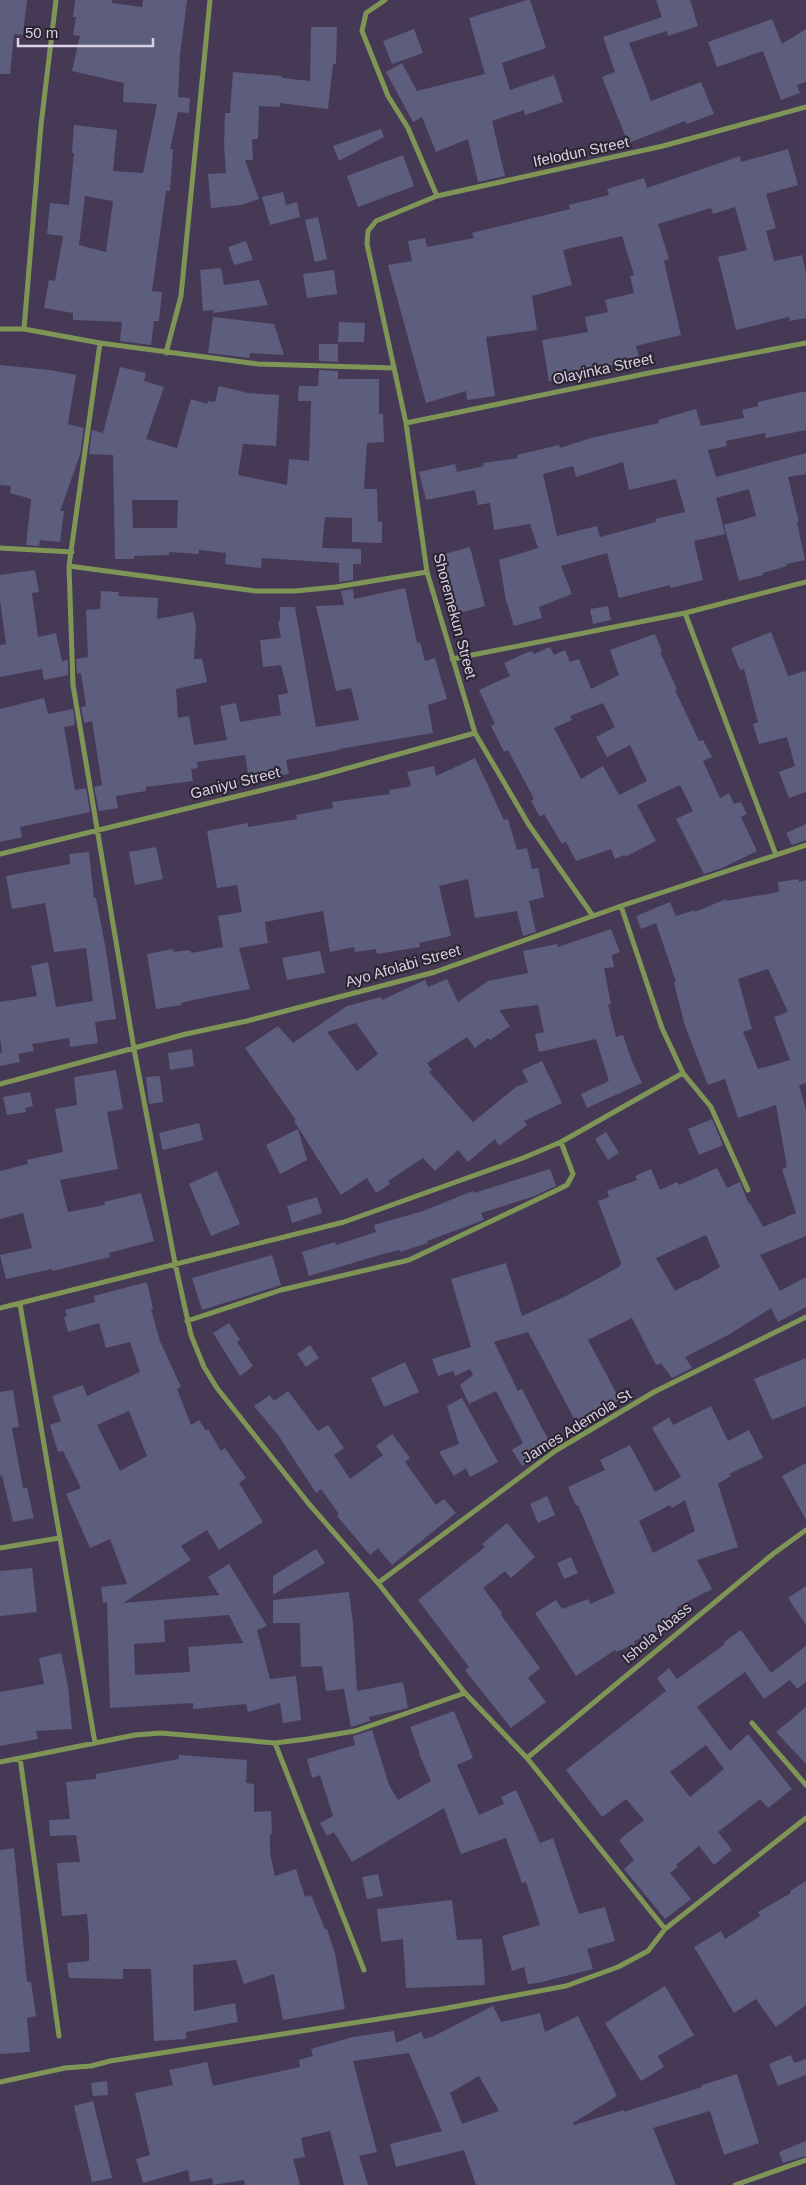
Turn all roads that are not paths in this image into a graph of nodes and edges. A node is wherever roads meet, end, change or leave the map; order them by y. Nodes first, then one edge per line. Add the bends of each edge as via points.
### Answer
1 (56, 0) edge
2 (210, 0) edge
3 (385, 0) edge
4 (806, 108) edge
5 (437, 196) junction
6 (368, 231) joint
7 (0, 329) edge
8 (24, 329) junction
9 (100, 343) junction
10 (806, 343) edge
11 (166, 353) junction
12 (394, 368) junction
13 (406, 423) junction
14 (0, 548) edge
15 (72, 552) junction
16 (69, 566) junction
17 (427, 572) junction
18 (806, 582) edge
19 (685, 613) junction
20 (452, 659) junction
21 (475, 733) junction
22 (98, 830) junction
23 (806, 845) edge
24 (0, 854) edge
25 (776, 855) junction
26 (621, 906) junction
27 (593, 916) junction
28 (134, 1048) junction
29 (683, 1073) junction
30 (0, 1084) edge
31 (561, 1142) junction
32 (748, 1190) dead end
33 (175, 1263) junction
34 (20, 1304) junction
35 (0, 1308) edge
36 (806, 1317) edge
37 (187, 1321) junction
38 (806, 1530) edge
39 (59, 1538) junction
40 (0, 1548) edge
41 (378, 1583) junction
42 (465, 1693) junction
43 (752, 1723) dead end
44 (96, 1743) junction
45 (275, 1743) junction
46 (20, 1758) junction
47 (527, 1758) junction
48 (0, 1762) edge
49 (806, 1785) edge
50 (806, 1818) edge
51 (665, 1929) junction
52 (364, 1970) dead end
53 (60, 2036) dead end
54 (0, 2082) edge
55 (806, 2160) edge
56 (735, 2185) edge

1 - 8 street via 41,125
2 - 11 street via 181,296
3 - 5 street via 366,14 362,31 388,96 408,128
4 - 5 street, Ifelodun Street via 663,146
5 - 6 street, Ifelodun Street via 376,221
6 - 12 street, Shoremekun Street via 367,244
7 - 8 street
8 - 9 street
9 - 11 street
9 - 15 street
10 - 13 street, Olayinka Street
11 - 12 street via 258,364
12 - 13 street, Shoremekun Street
13 - 17 street, Shoremekun Street
14 - 15 street
15 - 16 street
16 - 17 street via 256,591 336,587
16 - 22 street via 73,685
17 - 20 street, Shoremekun Street
18 - 19 street
19 - 20 street
19 - 25 street
20 - 21 street, Shoremekun Street
21 - 22 street, Ganiyu Street
21 - 27 street, Shoremekun Street via 529,825
22 - 24 street, Ganiyu Street
22 - 28 street
23 - 25 street, Ayo Afolabi Street
25 - 26 street, Ayo Afolabi Street
26 - 27 street, Ayo Afolabi Street
26 - 29 street via 662,1028
27 - 28 street, Ayo Afolabi Street via 435,972
28 - 30 street, Ayo Afolabi Street
28 - 33 street
29 - 31 street
29 - 32 street via 711,1107
31 - 33 street via 344,1222
31 - 37 street via 573,1174 568,1185 409,1260 281,1290
33 - 34 street
33 - 37 street
34 - 35 street
34 - 39 street
36 - 41 street, James Ademola St via 654,1392 554,1451
37 - 41 street via 204,1366 217,1388 309,1504
38 - 47 street, Ishola Abass via 772,1554
39 - 40 street
39 - 44 street
41 - 42 street
42 - 45 street via 355,1731
42 - 47 street
43 - 49 street
44 - 45 street via 161,1733
44 - 46 street
45 - 52 street
46 - 48 street
46 - 53 street
47 - 51 street
50 - 51 street
51 - 54 street via 648,1951 618,1967 566,1986 442,2009 65,2068
55 - 56 street

